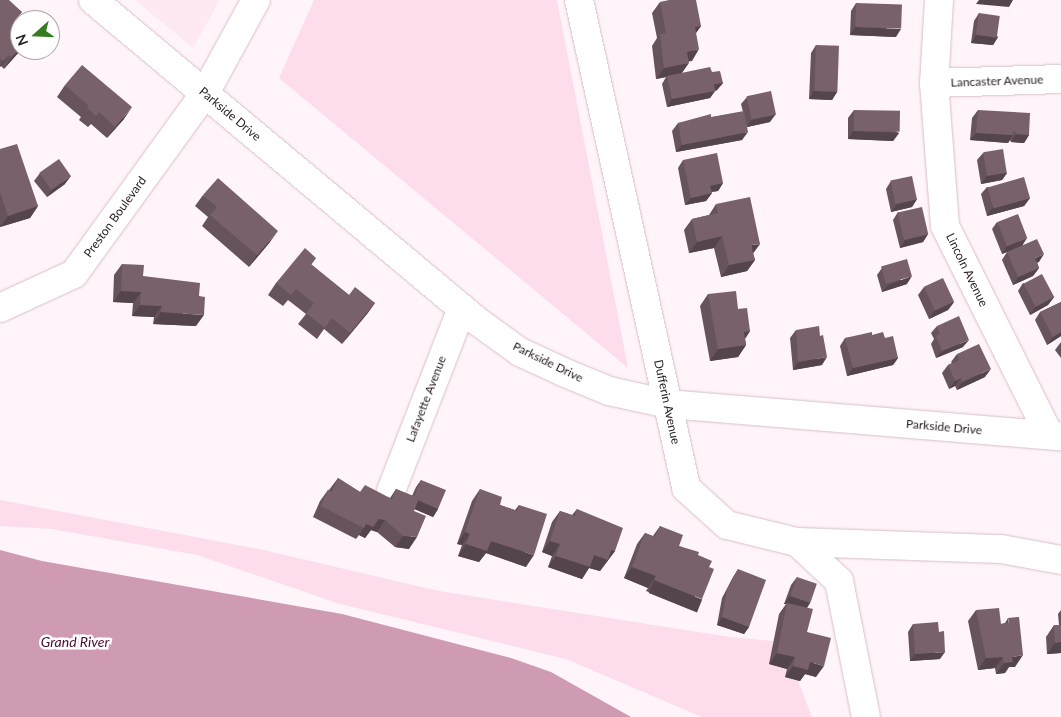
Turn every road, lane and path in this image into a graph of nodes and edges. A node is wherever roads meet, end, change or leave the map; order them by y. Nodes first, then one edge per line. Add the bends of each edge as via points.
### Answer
1 (93, 0) edge
2 (256, 0) edge
3 (579, 0) edge
4 (939, 0) edge
5 (1061, 79) edge
6 (934, 83) junction
7 (205, 93) junction
8 (0, 308) edge
9 (462, 308) junction
10 (668, 404) junction
11 (1055, 436) edge
12 (391, 491) dead end
13 (797, 542) junction
14 (1061, 560) edge
15 (866, 717) edge

1 - 7 street, Parkside Drive
2 - 7 street, Preston Boulevard
3 - 10 street, Dufferin Avenue
4 - 6 street, Lincoln Avenue
5 - 6 street, Lancaster Avenue
6 - 11 street, Lincoln Avenue via 945,226
7 - 8 street, Preston Boulevard via 74,274
7 - 9 street, Parkside Drive
9 - 10 street, Parkside Drive via 520,352 609,391
9 - 12 street, Lafayette Avenue
10 - 11 street, Parkside Drive
10 - 13 street, Dufferin Avenue via 686,488 727,526
13 - 14 street, Dufferin Avenue via 1001,549
13 - 15 street via 839,581

